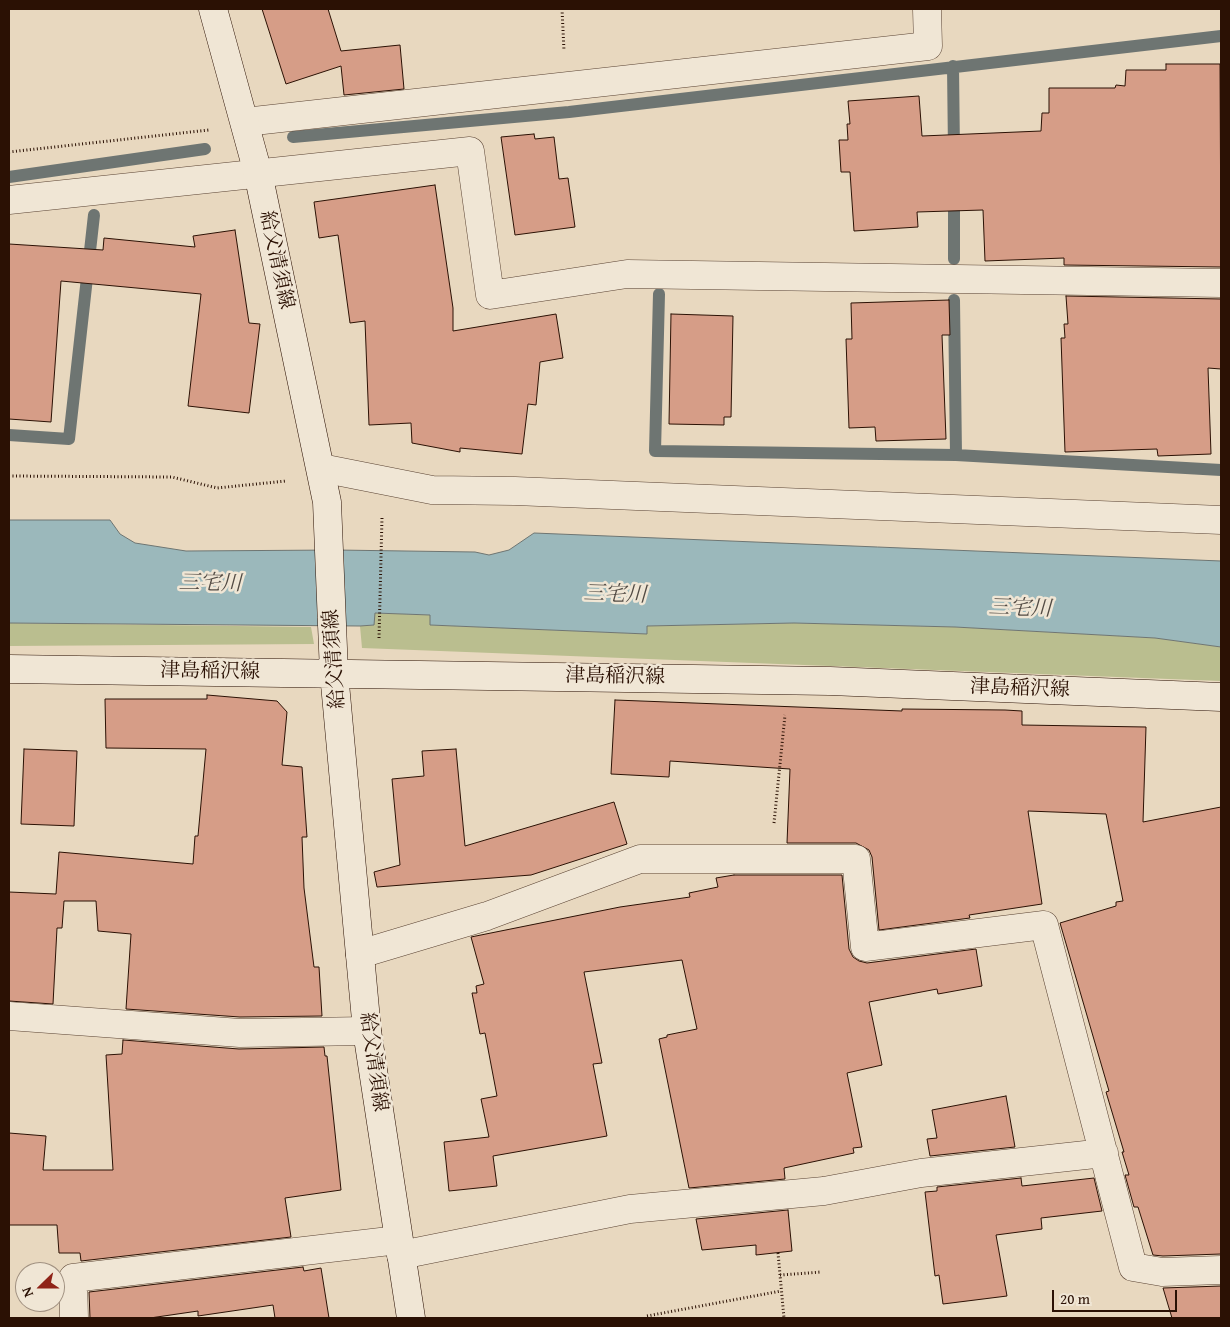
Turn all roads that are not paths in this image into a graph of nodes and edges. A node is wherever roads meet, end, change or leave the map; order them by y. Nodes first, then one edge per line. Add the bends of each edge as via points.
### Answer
1 (213, 9) edge
2 (927, 9) edge
3 (245, 124) junction
4 (258, 173) junction
5 (9, 200) edge
6 (1221, 283) edge
7 (323, 482) junction
8 (1221, 520) edge
9 (9, 669) edge
10 (334, 673) junction
11 (1221, 698) edge
12 (360, 954) junction
13 (9, 1016) edge
14 (367, 1031) junction
15 (1104, 1153) junction
16 (399, 1247) junction
17 (1221, 1270) edge
18 (74, 1318) edge
19 (411, 1318) edge

1 - 3 street, 給父清須線
2 - 3 street via 928,46
3 - 4 street, 給父清須線
4 - 5 street
4 - 6 street via 470,151 490,295 627,274
4 - 7 street, 給父清須線
7 - 8 street via 432,490
7 - 10 street, 給父清須線
9 - 10 street, 津島稲沢線
10 - 11 street, 津島稲沢線 via 788,680
10 - 12 street, 給父清須線
12 - 14 street, 給父清須線
12 - 15 street via 487,916 640,859 856,859 865,947 1044,925
13 - 14 street via 240,1033
14 - 16 street, 給父清須線
15 - 16 street via 921,1173 824,1191 630,1209
15 - 17 street via 1133,1267 1162,1272
16 - 18 street via 73,1278
16 - 19 street, 給父清須線

